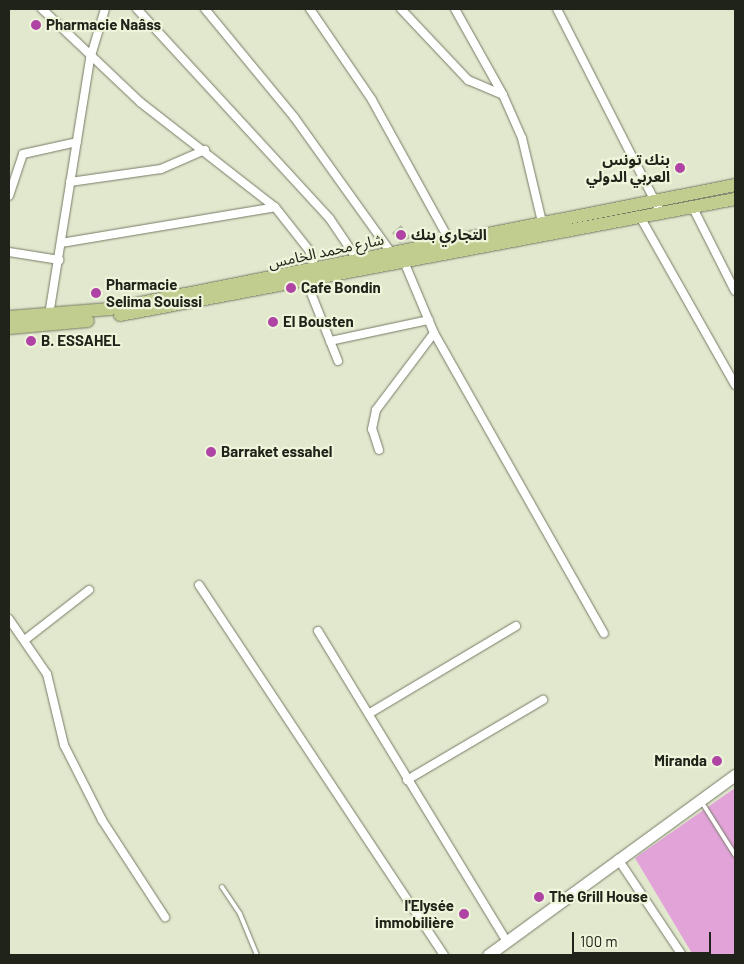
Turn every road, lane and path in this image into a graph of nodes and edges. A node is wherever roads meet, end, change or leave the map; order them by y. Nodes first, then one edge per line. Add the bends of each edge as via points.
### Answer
1 (42, 9) edge
2 (105, 9) edge
3 (137, 9) edge
4 (206, 9) edge
5 (310, 9) edge
6 (401, 9) edge
7 (455, 9) edge
8 (557, 9) edge
9 (90, 59) junction
10 (503, 95) junction
11 (77, 142) junction
12 (205, 150) junction
13 (70, 182) junction
14 (735, 185) edge
15 (9, 196) edge
16 (735, 199) edge
17 (658, 206) junction
18 (692, 206) junction
19 (275, 207) junction
20 (639, 215) junction
21 (543, 227) junction
22 (449, 240) junction
23 (61, 243) junction
24 (9, 252) edge
25 (455, 252) junction
26 (392, 254) junction
27 (58, 260) junction
28 (359, 262) junction
29 (405, 264) junction
30 (316, 270) junction
31 (307, 283) junction
32 (735, 291) edge
33 (49, 316) junction
34 (9, 317) edge
35 (429, 320) junction
36 (9, 328) edge
37 (434, 333) junction
38 (330, 341) junction
39 (338, 361) dead end
40 (735, 385) edge
41 (379, 450) dead end
42 (199, 585) dead end
43 (89, 590) dead end
44 (9, 619) edge
45 (516, 626) dead end
46 (318, 631) dead end
47 (604, 633) dead end
48 (26, 639) junction
49 (543, 700) dead end
50 (370, 713) junction
51 (735, 775) edge
52 (407, 780) junction
53 (700, 799) junction
54 (735, 856) edge
55 (618, 859) junction
56 (222, 886) dead end
57 (165, 917) dead end
58 (507, 942) junction
59 (257, 955) edge
60 (444, 955) edge
61 (488, 955) edge
62 (682, 955) edge

1 - 9 street
2 - 9 street
3 - 28 street via 315,201
4 - 26 street via 294,117
5 - 22 street via 372,100
6 - 10 street via 468,80
7 - 10 street
8 - 17 street
9 - 11 street
9 - 12 street
10 - 21 street via 522,138
11 - 13 street
11 - 15 street via 23,154
12 - 13 street via 161,169
12 - 19 street
13 - 23 street
14 - 17 main road, شارع محمد الخامس
16 - 18 main road, شارع محمد الخامس
17 - 18 main road, شارع محمد الخامس
17 - 20 main road, شارع محمد الخامس
17 - 21 main road, شارع محمد الخامس
18 - 32 street
19 - 23 street
19 - 30 street via 305,244
20 - 21 main road, شارع محمد الخامس
20 - 40 street
21 - 22 main road, شارع محمد الخامس
21 - 25 main road, شارع محمد الخامس
22 - 25 street
22 - 26 main road, شارع محمد الخامس
23 - 27 street
24 - 27 street
25 - 29 main road, شارع محمد الخامس
26 - 28 main road, شارع محمد الخامس
27 - 33 street
28 - 30 main road, شارع محمد الخامس
29 - 31 main road, شارع محمد الخامس
29 - 35 street
30 - 33 main road, شارع محمد الخامس via 81,314
31 - 36 main road, شارع محمد الخامس via 60,325
31 - 38 street
33 - 34 main road, شارع محمد الخامس
35 - 37 street
35 - 38 street
37 - 41 street via 376,410 372,428
37 - 47 street
38 - 39 street
42 - 60 street
43 - 48 street
44 - 48 street
45 - 50 street
46 - 50 street
48 - 57 street via 47,674 64,745 102,820
49 - 52 street
50 - 52 street
51 - 53 main road
52 - 58 street
53 - 54 lane
53 - 55 main road
55 - 58 main road
55 - 62 street
56 - 59 lane via 240,914
58 - 61 main road

